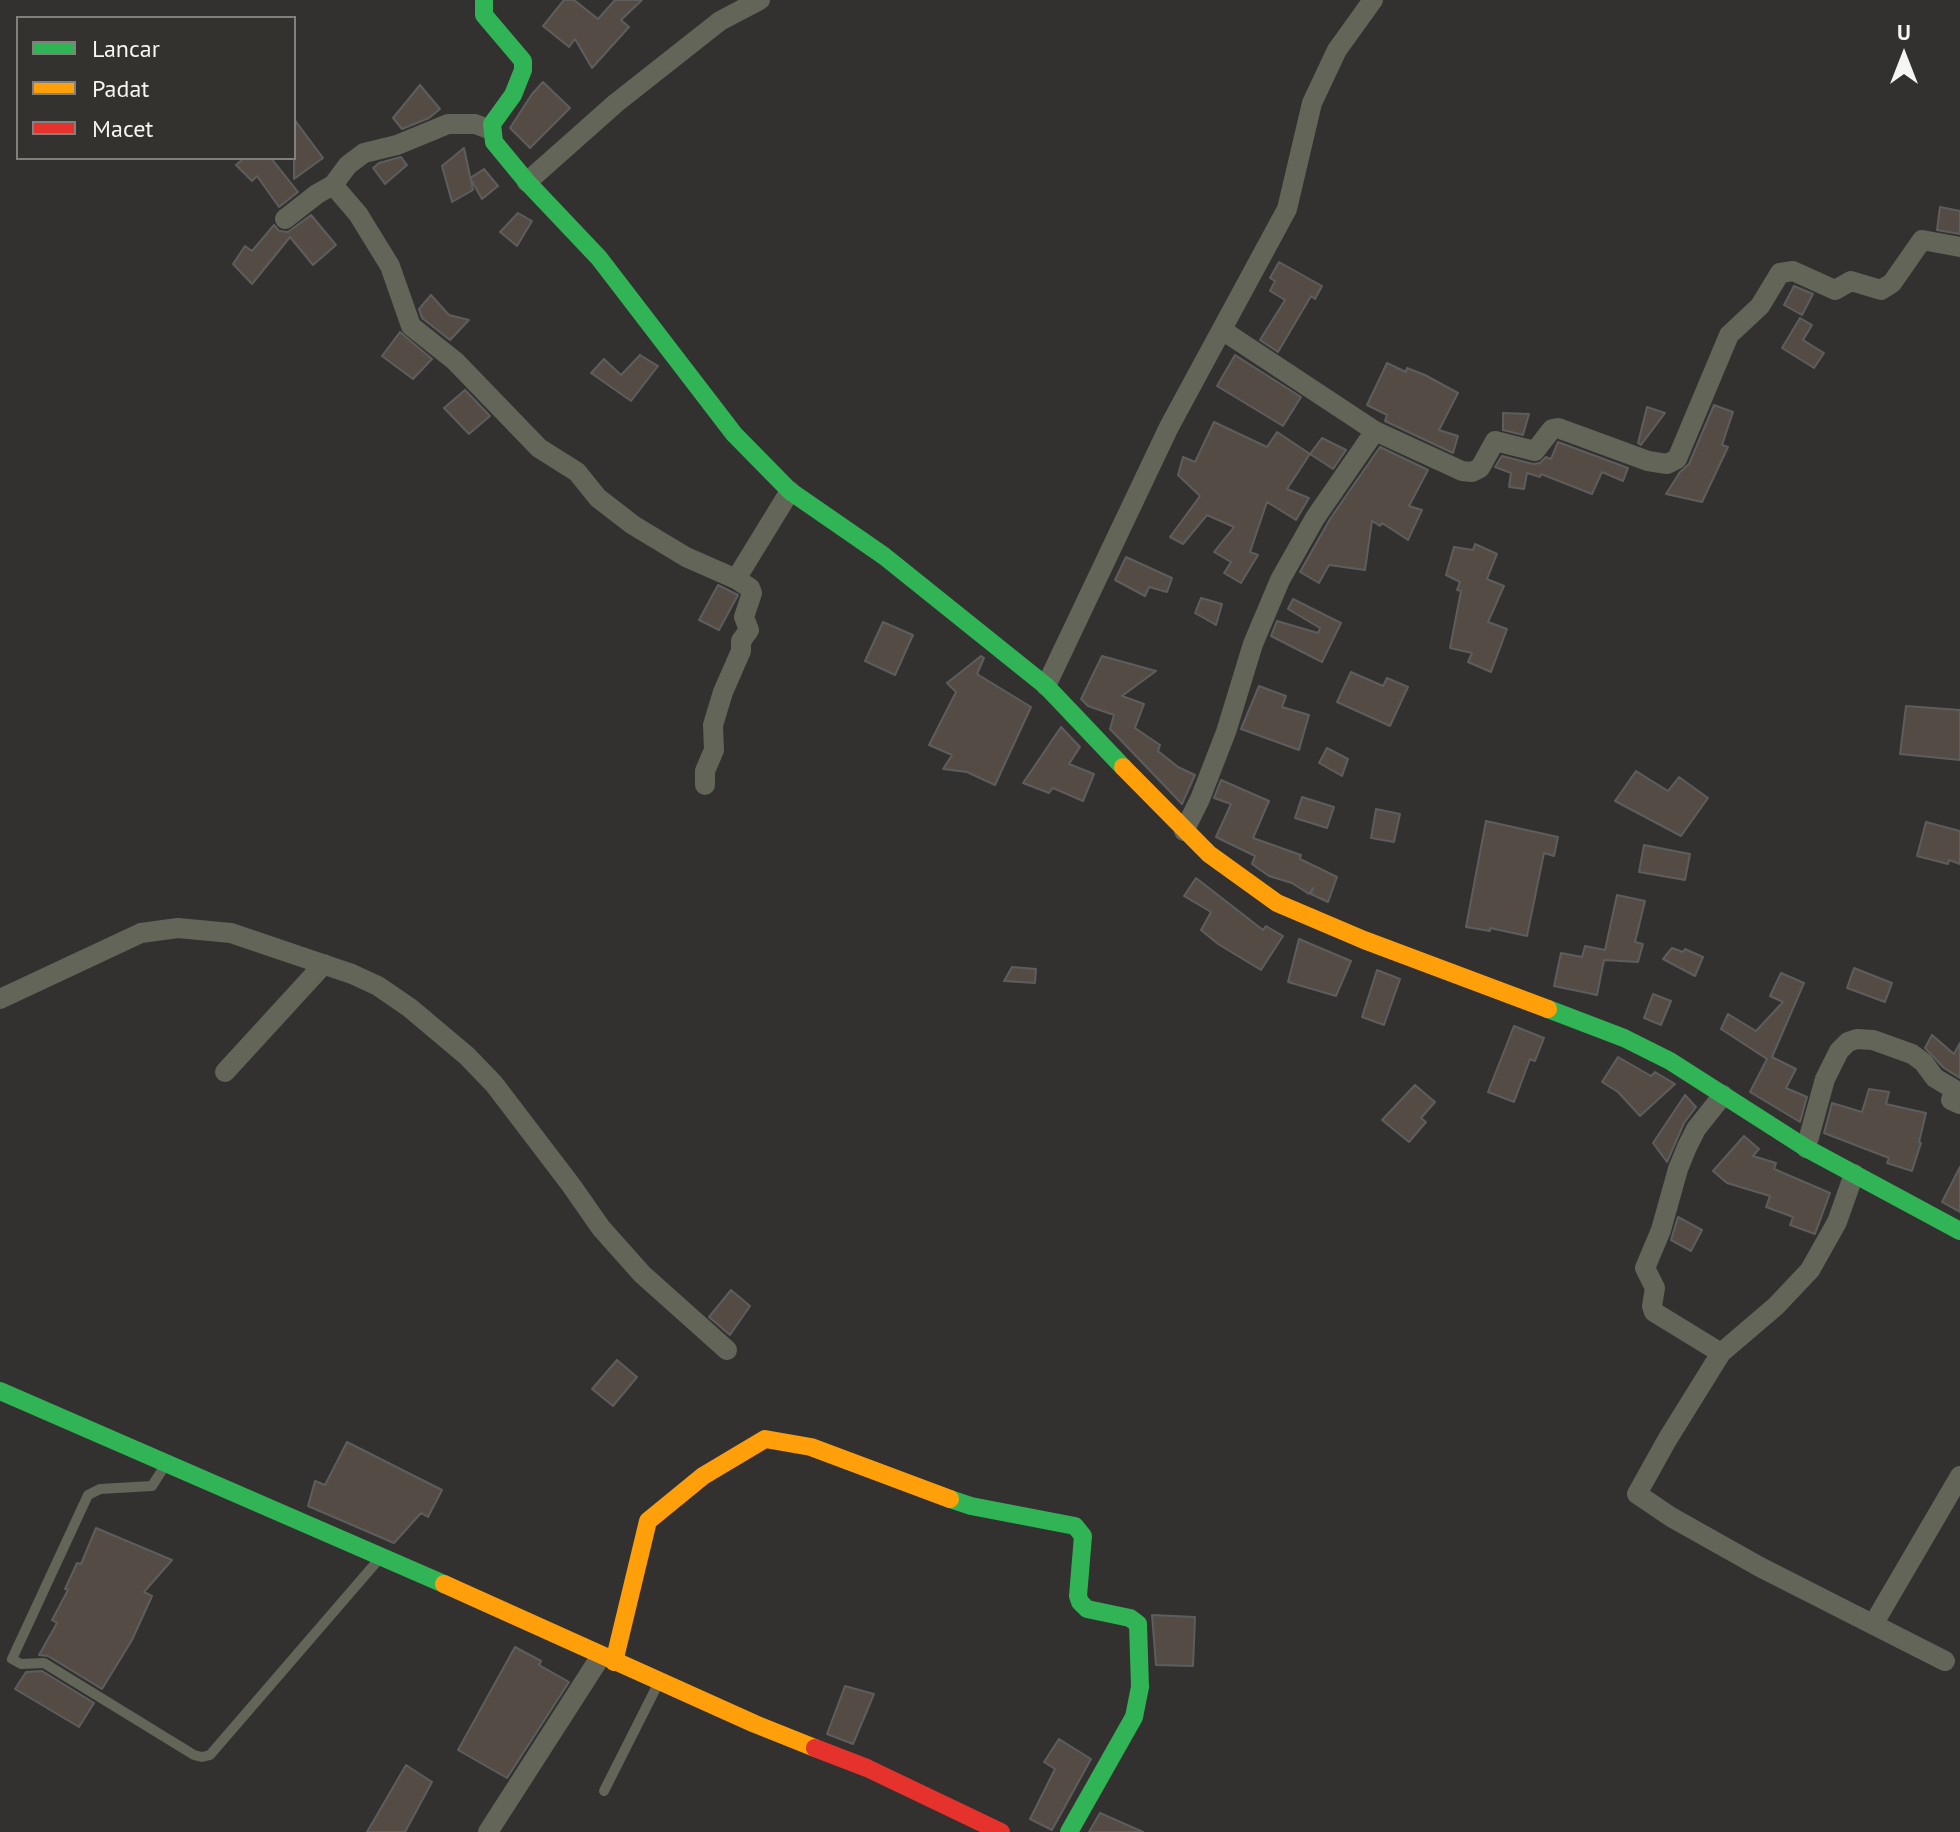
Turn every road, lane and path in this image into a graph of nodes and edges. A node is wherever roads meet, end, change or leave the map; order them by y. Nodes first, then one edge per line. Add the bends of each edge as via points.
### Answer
1 (484, 0) edge
2 (760, 0) edge
3 (1373, 0) edge
4 (491, 130) junction
5 (527, 182) junction
6 (333, 185) junction
7 (285, 219) dead end
8 (1960, 247) edge
9 (1222, 330) junction
10 (1375, 431) junction
11 (790, 491) junction
12 (736, 579) junction
13 (1046, 686) junction
14 (705, 785) dead end
15 (1184, 831) junction
16 (324, 964) junction
17 (0, 999) edge
18 (225, 1072) dead end
19 (1723, 1095) junction
20 (1960, 1104) edge
21 (1806, 1148) junction
22 (1854, 1174) junction
23 (1960, 1231) edge
24 (727, 1350) dead end
25 (1721, 1353) junction
26 (0, 1391) edge
27 (167, 1463) junction
28 (1960, 1476) edge
29 (382, 1556) junction
30 (1874, 1623) junction
31 (607, 1659) junction
32 (1945, 1661) dead end
33 (659, 1682) junction
34 (604, 1791) dead end
35 (488, 1832) edge
36 (1001, 1832) edge
37 (1069, 1832) edge

1 - 4 street via 484,15 523,61 513,95
2 - 5 street via 720,21
3 - 9 street via 1343,39 1320,84 1287,209
4 - 5 street via 494,142
4 - 6 street via 448,124 358,157
5 - 11 street via 599,258 734,434
6 - 7 street
6 - 12 street via 390,266 411,326 615,512 686,557
8 - 10 street via 1922,240 1892,283 1881,290 1851,281 1835,290 1793,271 1780,273 1760,306 1729,335 1677,459 1667,464 1558,428 1535,451 1492,443 1480,468 1468,472
9 - 10 street
9 - 13 street via 1169,427
10 - 15 street via 1280,580
11 - 12 street
11 - 13 street via 884,556
12 - 14 street via 752,593 744,617 749,630 713,725 714,750
13 - 15 street
15 - 19 street via 1277,903 1624,1038
16 - 17 street via 231,933 151,930
16 - 18 street
16 - 24 street via 378,986 467,1056 494,1084 601,1228 642,1274
19 - 21 street
19 - 25 street via 1687,1147 1645,1268 1655,1288 1654,1312
20 - 21 street via 1951,1100 1955,1090 1912,1054 1857,1039 1839,1051 1825,1079
21 - 22 street
22 - 23 street
22 - 25 street via 1837,1222 1810,1270
25 - 30 street via 1637,1494 1760,1567
26 - 27 street
27 - 29 street
27 - 29 lane via 152,1486 100,1489 88,1495 12,1659 44,1663 194,1755 210,1755
28 - 30 street
29 - 31 street
30 - 32 street
31 - 33 street
31 - 35 street
31 - 37 street via 648,1521 703,1476 765,1439 811,1447 971,1506 1075,1526 1083,1536 1080,1602 1087,1609 1138,1624 1140,1687 1134,1717
33 - 34 lane
33 - 36 street via 867,1768

